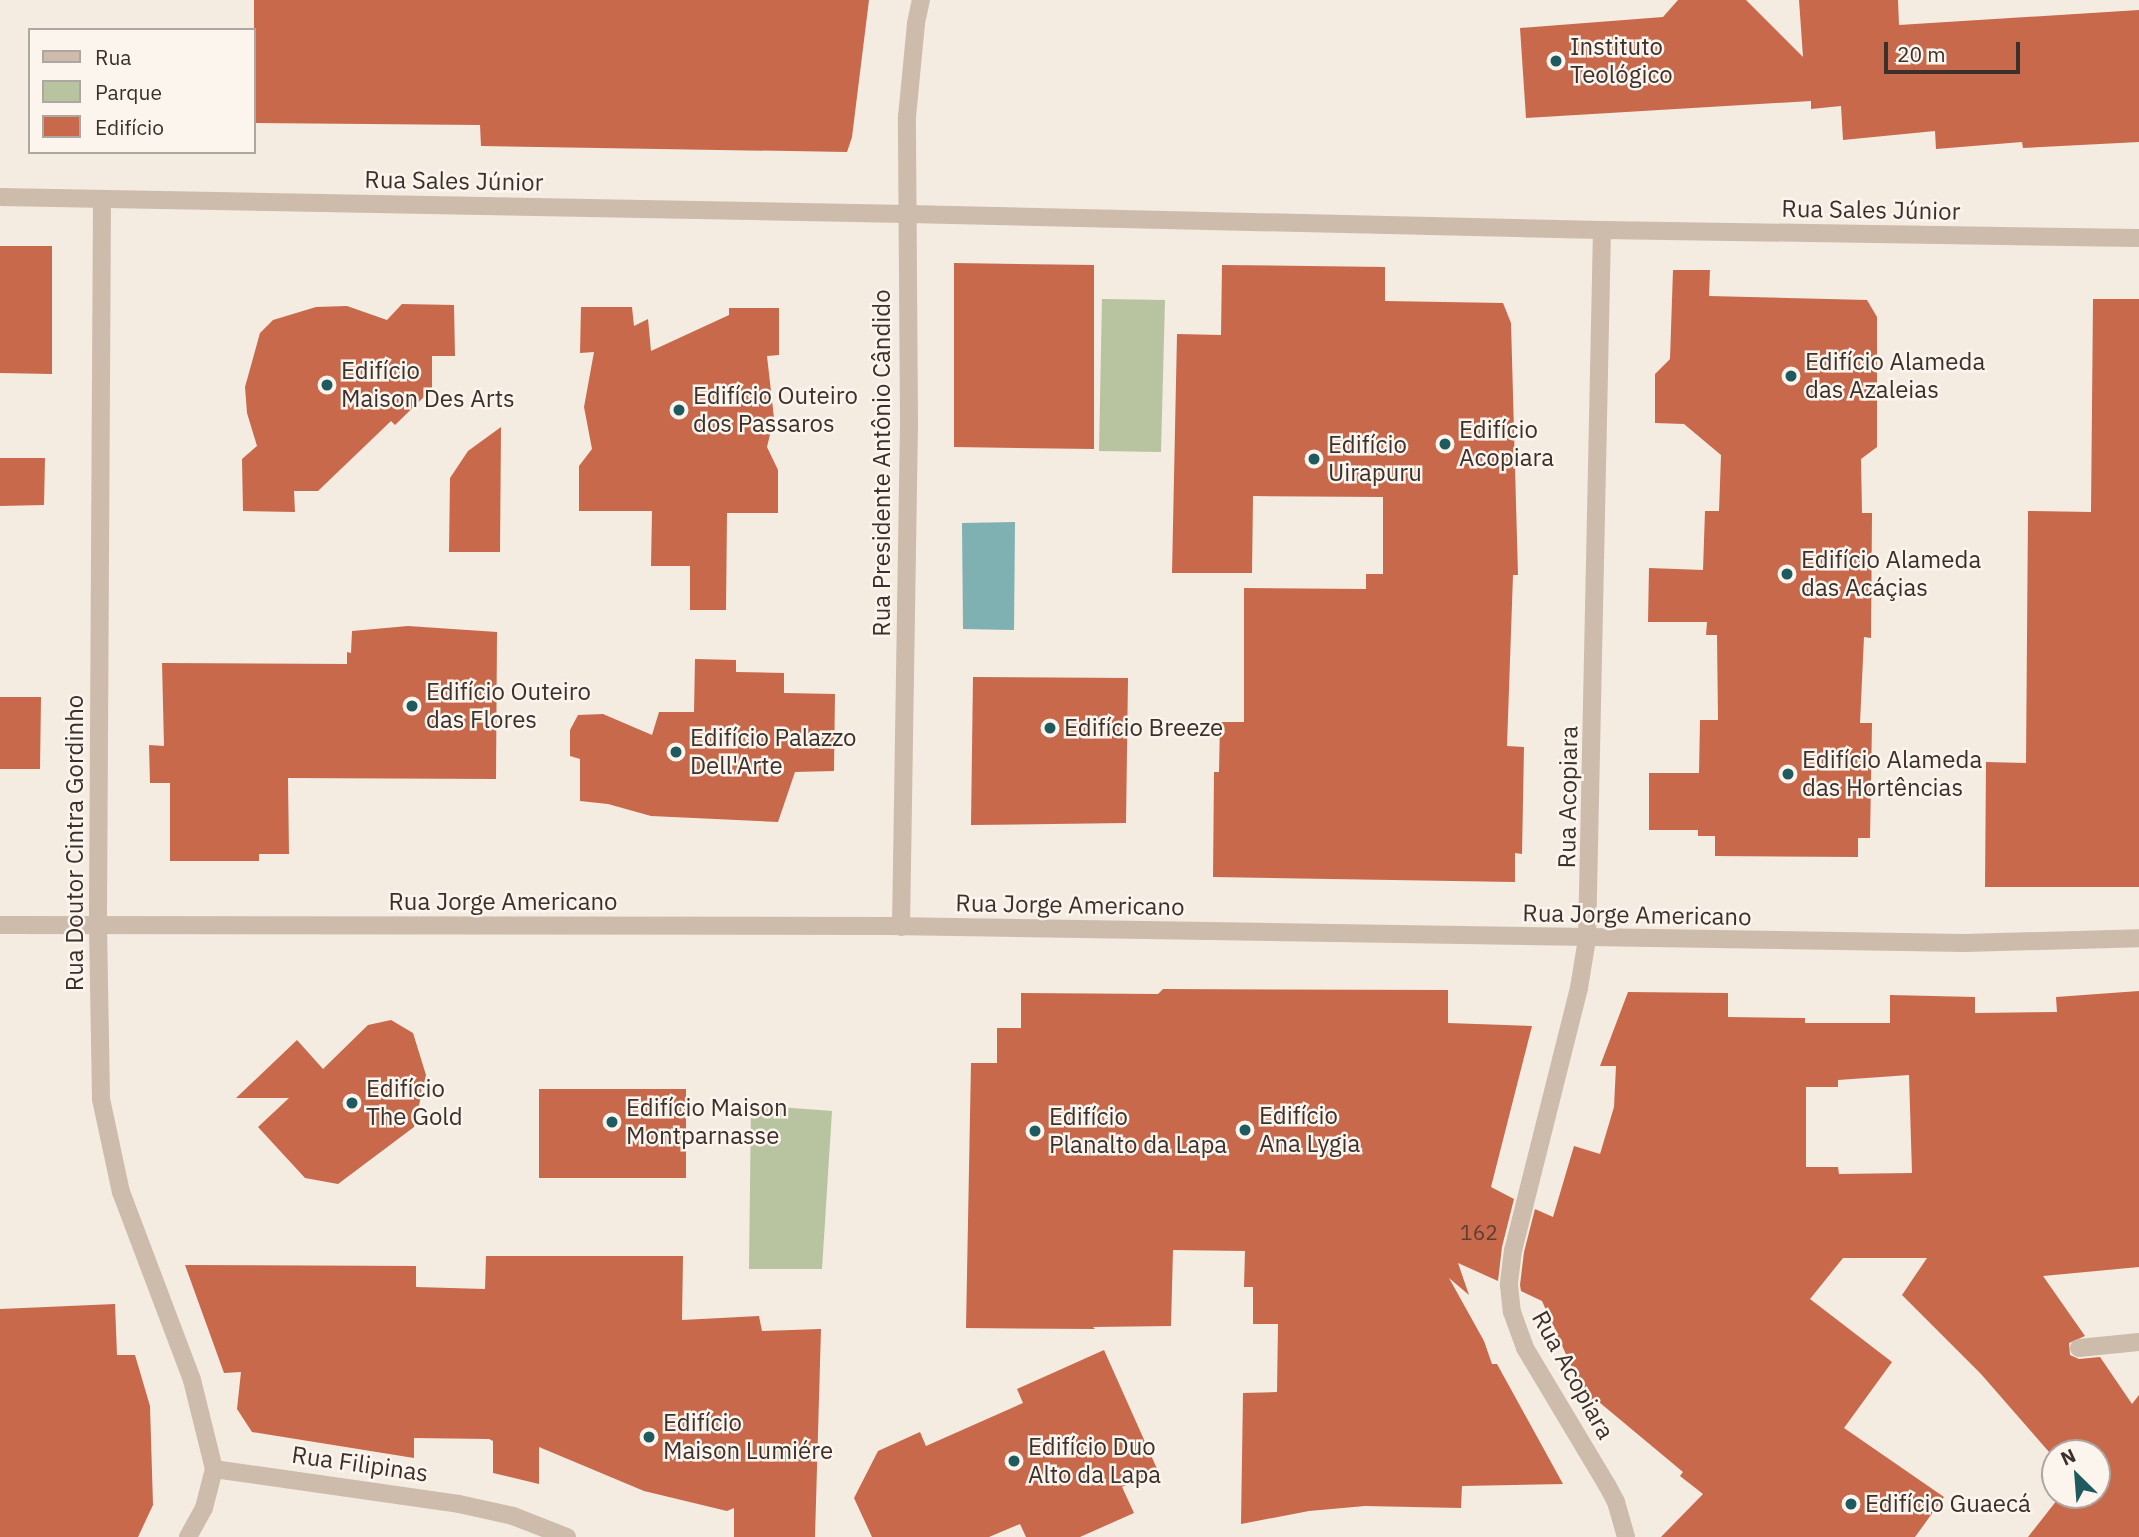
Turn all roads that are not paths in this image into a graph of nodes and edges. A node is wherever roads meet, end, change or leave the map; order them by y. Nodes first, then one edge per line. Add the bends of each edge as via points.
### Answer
1 (921, 0) edge
2 (0, 197) edge
3 (102, 199) junction
4 (908, 214) junction
5 (1602, 230) junction
6 (2139, 238) edge
7 (0, 925) edge
8 (98, 926) junction
9 (901, 927) junction
10 (2139, 938) edge
11 (1587, 939) junction
12 (2139, 1342) edge
13 (2080, 1348) dead end
14 (214, 1469) junction
15 (188, 1537) edge
16 (567, 1537) edge
17 (1626, 1537) edge

1 - 4 street, Rua Presidente Antônio Cândido via 907,117
2 - 3 street, Rua Sales Júnior
3 - 4 street, Rua Sales Júnior
3 - 8 street, Rua Doutor Cintra Gordinho
4 - 5 street, Rua Sales Júnior
4 - 9 street, Rua Presidente Antônio Cândido
5 - 6 street, Rua Sales Júnior
5 - 11 street, Rua Acopiara
7 - 8 street, Rua Jorge Americano
8 - 9 street, Rua Jorge Americano
8 - 14 street, Rua Doutor Cintra Gordinho via 99,1063 108,1143 121,1192 192,1380
9 - 11 street, Rua Jorge Americano
10 - 11 street, Rua Jorge Americano via 1965,943
11 - 17 street, Rua Acopiara via 1579,988 1513,1250 1509,1284 1512,1312 1525,1348 1607,1485
12 - 13 street
14 - 15 street via 204,1508
14 - 16 street, Rua Filipinas via 459,1504 513,1516

